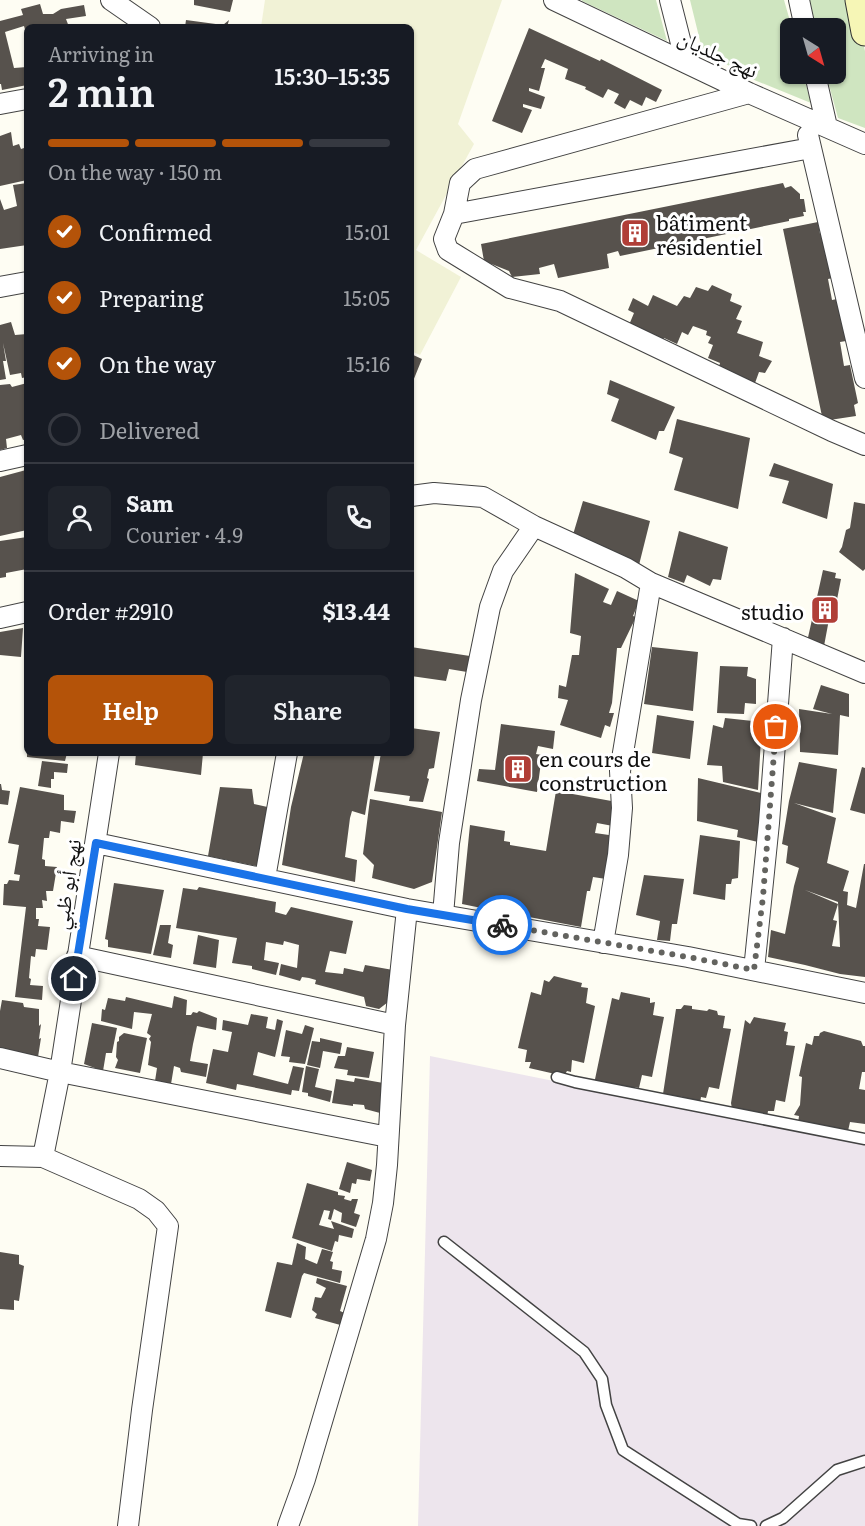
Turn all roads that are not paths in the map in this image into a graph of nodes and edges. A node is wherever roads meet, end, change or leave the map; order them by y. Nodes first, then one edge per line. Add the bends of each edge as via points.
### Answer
1 (111, 0) edge
2 (554, 0) edge
3 (670, 0) edge
4 (799, 0) edge
5 (859, 0) edge
6 (803, 18) edge
7 (146, 24) edge
8 (865, 32) edge
9 (686, 63) junction
10 (817, 84) edge
11 (749, 93) junction
12 (24, 100) edge
13 (0, 104) edge
14 (804, 118) junction
15 (826, 128) junction
16 (865, 144) edge
17 (811, 148) junction
18 (454, 214) junction
19 (24, 283) edge
20 (0, 287) edge
21 (865, 378) edge
22 (865, 445) edge
23 (24, 456) edge
24 (0, 461) edge
25 (414, 496) edge
26 (534, 526) junction
27 (651, 583) junction
28 (24, 613) edge
29 (0, 618) edge
30 (783, 638) junction
31 (865, 673) edge
32 (109, 756) edge
33 (285, 756) edge
34 (96, 843) junction
35 (265, 878) junction
36 (407, 909) junction
37 (443, 915) junction
38 (603, 943) junction
39 (77, 956) junction
40 (754, 970) junction
41 (865, 993) edge
42 (395, 1025) junction
43 (0, 1058) edge
44 (60, 1072) junction
45 (557, 1077) dead end
46 (388, 1137) junction
47 (865, 1139) edge
48 (0, 1156) edge
49 (43, 1157) junction
50 (444, 1242) dead end
51 (865, 1461) edge
52 (128, 1526) edge
53 (288, 1526) edge
54 (751, 1526) edge
55 (766, 1526) edge

1 - 7 street
2 - 9 street, نهج جلديان
3 - 9 street
4 - 6 street
5 - 8 main road
9 - 11 street, نهج جلديان
10 - 15 street
11 - 14 street, نهج جلديان
11 - 18 street via 476,169 460,183
12 - 13 street
14 - 15 street, نهج جلديان
14 - 17 street
15 - 16 street, نهج جلديان
17 - 18 street
17 - 21 street
18 - 22 street via 444,239 448,250 510,288 560,301
19 - 20 street
23 - 24 street
25 - 26 street via 434,493 483,497
26 - 27 street
26 - 37 street via 503,572 490,607 449,843
27 - 30 street
27 - 38 street via 620,771 618,855
28 - 29 street
30 - 31 street
30 - 40 street
32 - 34 street, نهج أبو ظبي
33 - 35 street
34 - 35 street
34 - 39 street, نهج أبو ظبي
35 - 36 street
36 - 37 street
36 - 42 street
37 - 38 street
38 - 40 street
39 - 42 street
39 - 44 street, نهج أبو ظبي
40 - 41 street
42 - 46 street
43 - 44 street
44 - 46 street
44 - 49 street, نهج أبو ظبي
45 - 47 lane
46 - 53 street via 376,1239
48 - 49 street
49 - 52 street via 139,1199 168,1226
50 - 54 lane via 584,1352 602,1378 606,1405 623,1450 738,1524
51 - 55 lane via 837,1470 783,1518

